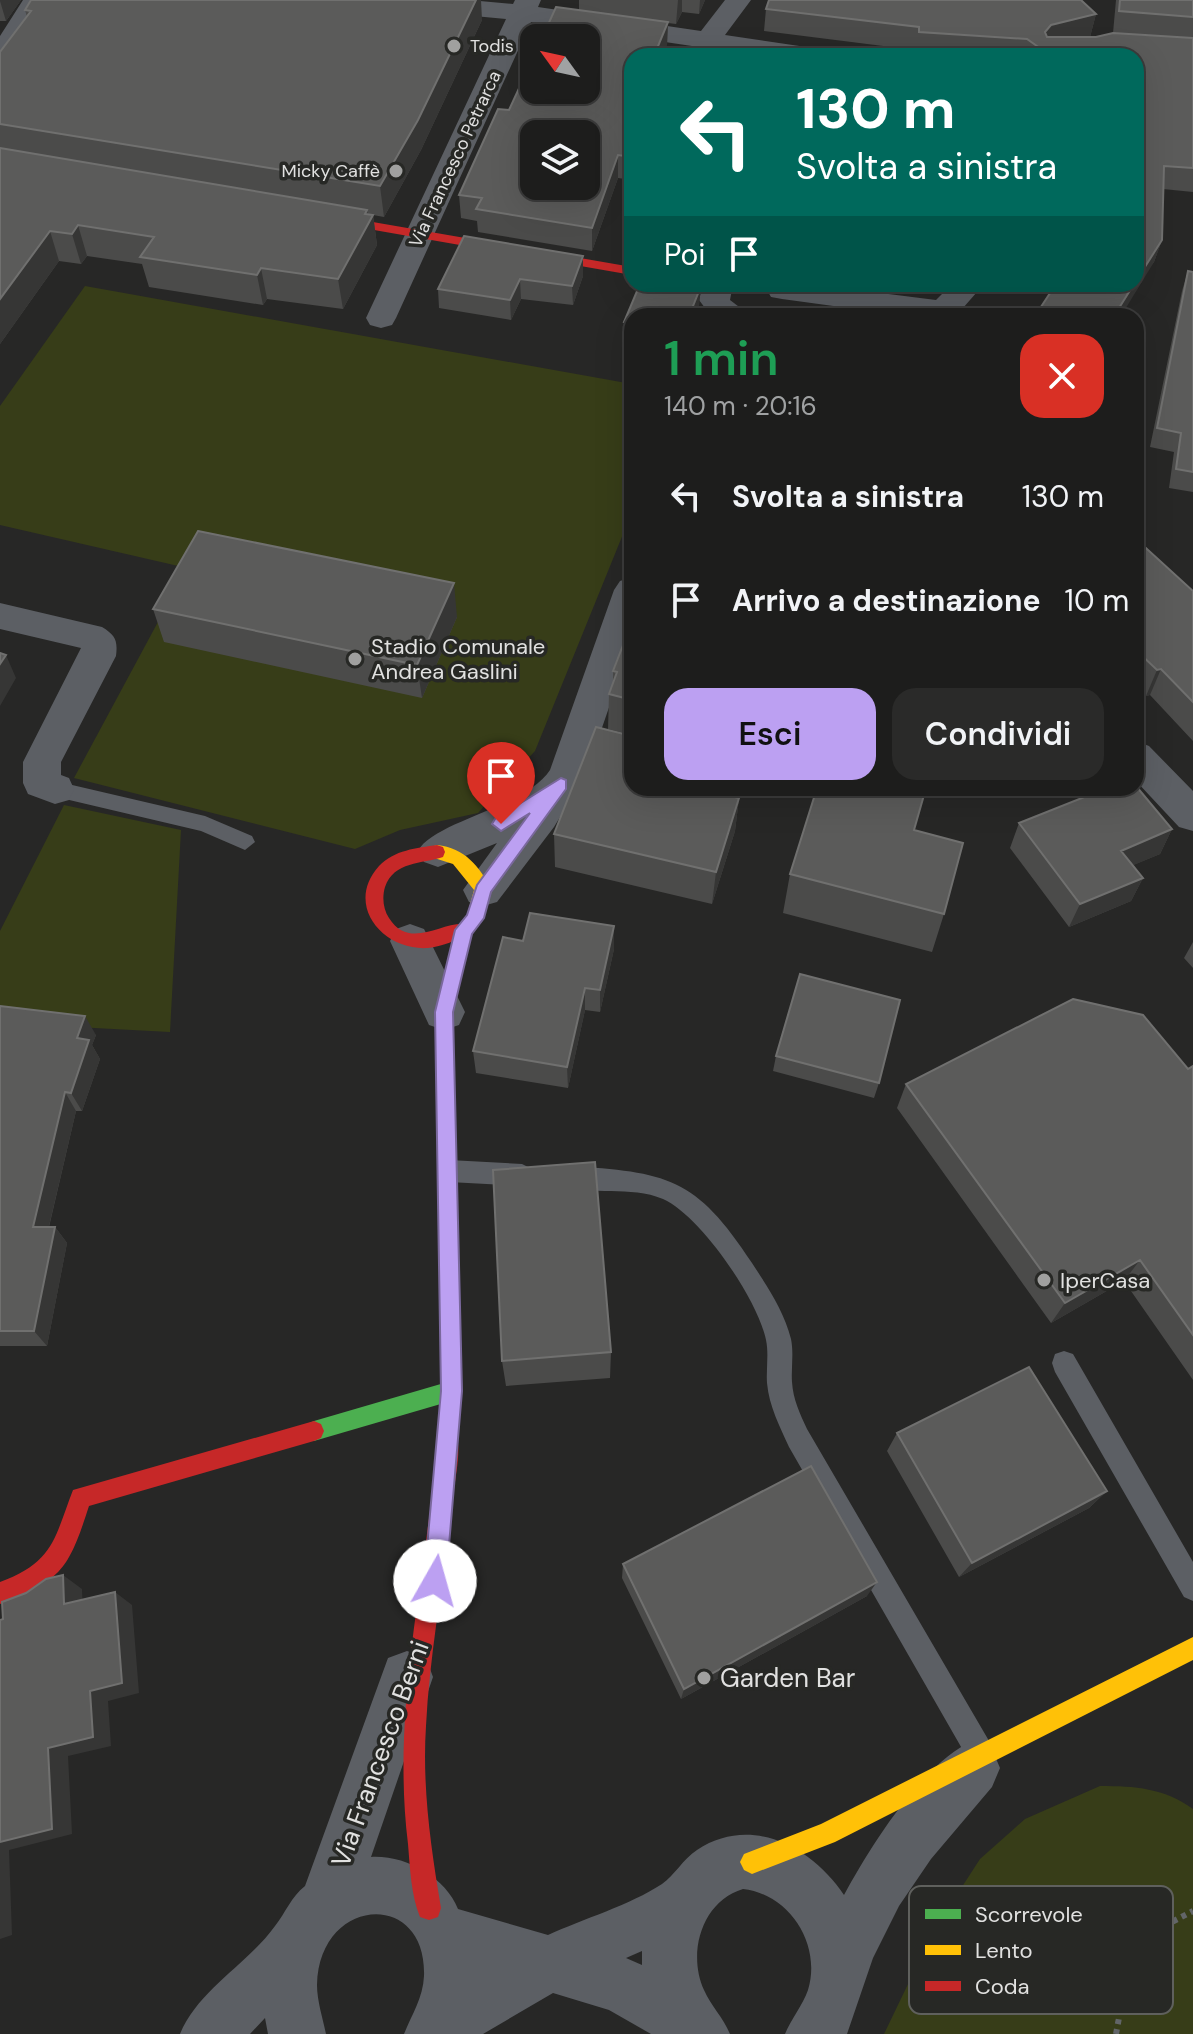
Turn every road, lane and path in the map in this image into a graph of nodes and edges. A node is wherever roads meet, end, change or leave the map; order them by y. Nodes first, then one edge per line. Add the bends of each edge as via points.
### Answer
1 (36, 0) edge
2 (388, 0) edge
3 (738, 0) edge
4 (526, 7) edge
5 (707, 41) junction
6 (756, 48) edge
7 (0, 57) edge
8 (296, 213) edge
9 (420, 234) junction
10 (624, 270) edge
11 (961, 292) edge
12 (776, 304) edge
13 (849, 308) edge
14 (945, 308) edge
15 (381, 318) dead end
16 (624, 614) edge
17 (0, 616) edge
18 (581, 740) junction
19 (619, 749) edge
20 (1144, 764) edge
21 (561, 785) junction
22 (55, 789) joint
23 (1193, 816) edge
24 (245, 842) dead end
25 (438, 851) junction
26 (483, 890) junction
27 (464, 930) junction
28 (410, 941) junction
29 (444, 1012) junction
30 (449, 1171) junction
31 (1064, 1363) dead end
32 (451, 1391) junction
33 (1193, 1588) edge
34 (0, 1593) edge
35 (431, 1608) junction
36 (1188, 1662) edge
37 (983, 1757) junction
38 (752, 1862) junction
39 (328, 1900) junction
40 (682, 1904) junction
41 (1193, 1911) edge
42 (437, 1921) junction
43 (1173, 1921) edge
44 (293, 1949) junction
45 (549, 1964) junction
46 (839, 1972) junction
47 (1120, 2014) edge
48 (696, 2030) edge
49 (436, 2031) edge
50 (209, 2034) edge
51 (297, 2034) edge
52 (814, 2034) edge
53 (1116, 2034) edge

1 - 7 street
2 - 4 street
3 - 5 street
4 - 5 street
4 - 9 street, Via Francesco Petrarca
5 - 6 street
8 - 9 street
9 - 10 street
9 - 15 street, Via Francesco Petrarca
11 - 14 street
12 - 13 street
16 - 18 street, Via Francesco Berni
17 - 22 street via 100,643 42,762 42,783
18 - 19 street
18 - 21 street, Via Francesco Berni
20 - 23 street
21 - 25 street via 501,824
21 - 26 street, Via Francesco Berni
22 - 24 lane via 205,824
25 - 26 street via 469,864
25 - 28 street via 402,857 376,880 371,895 380,924
26 - 27 street, Via Francesco Berni via 475,918
27 - 28 street via 429,943
27 - 29 street, Via Francesco Berni
28 - 29 street, Via Francesco Berni
29 - 30 street, Via Francesco Berni
30 - 32 street, Via Francesco Berni
30 - 37 lane via 647,1183 680,1195 714,1224 771,1315 781,1352 783,1400 798,1438
31 - 33 lane
32 - 34 street via 81,1498 60,1560 25,1585
32 - 35 street, Via Francesco Berni
35 - 39 street, Via Francesco Berni
35 - 42 street, Via Francesco Berni via 416,1704 414,1768 417,1841
36 - 37 street
37 - 38 street via 827,1834
37 - 46 street via 898,1854 866,1909
38 - 40 street via 725,1866 701,1881
38 - 46 street via 780,1868 804,1883 824,1908 836,1939
39 - 42 street via 354,1887 381,1884 407,1890
39 - 44 street via 307,1922
40 - 45 street
40 - 48 street via 671,1932 669,1964 676,1997
41 - 43 path
42 - 45 street
42 - 49 street via 452,1964 450,1997
44 - 50 street
44 - 51 street via 288,2009
45 - 48 street via 621,1985
45 - 49 street
46 - 52 street via 835,1996
47 - 53 path

